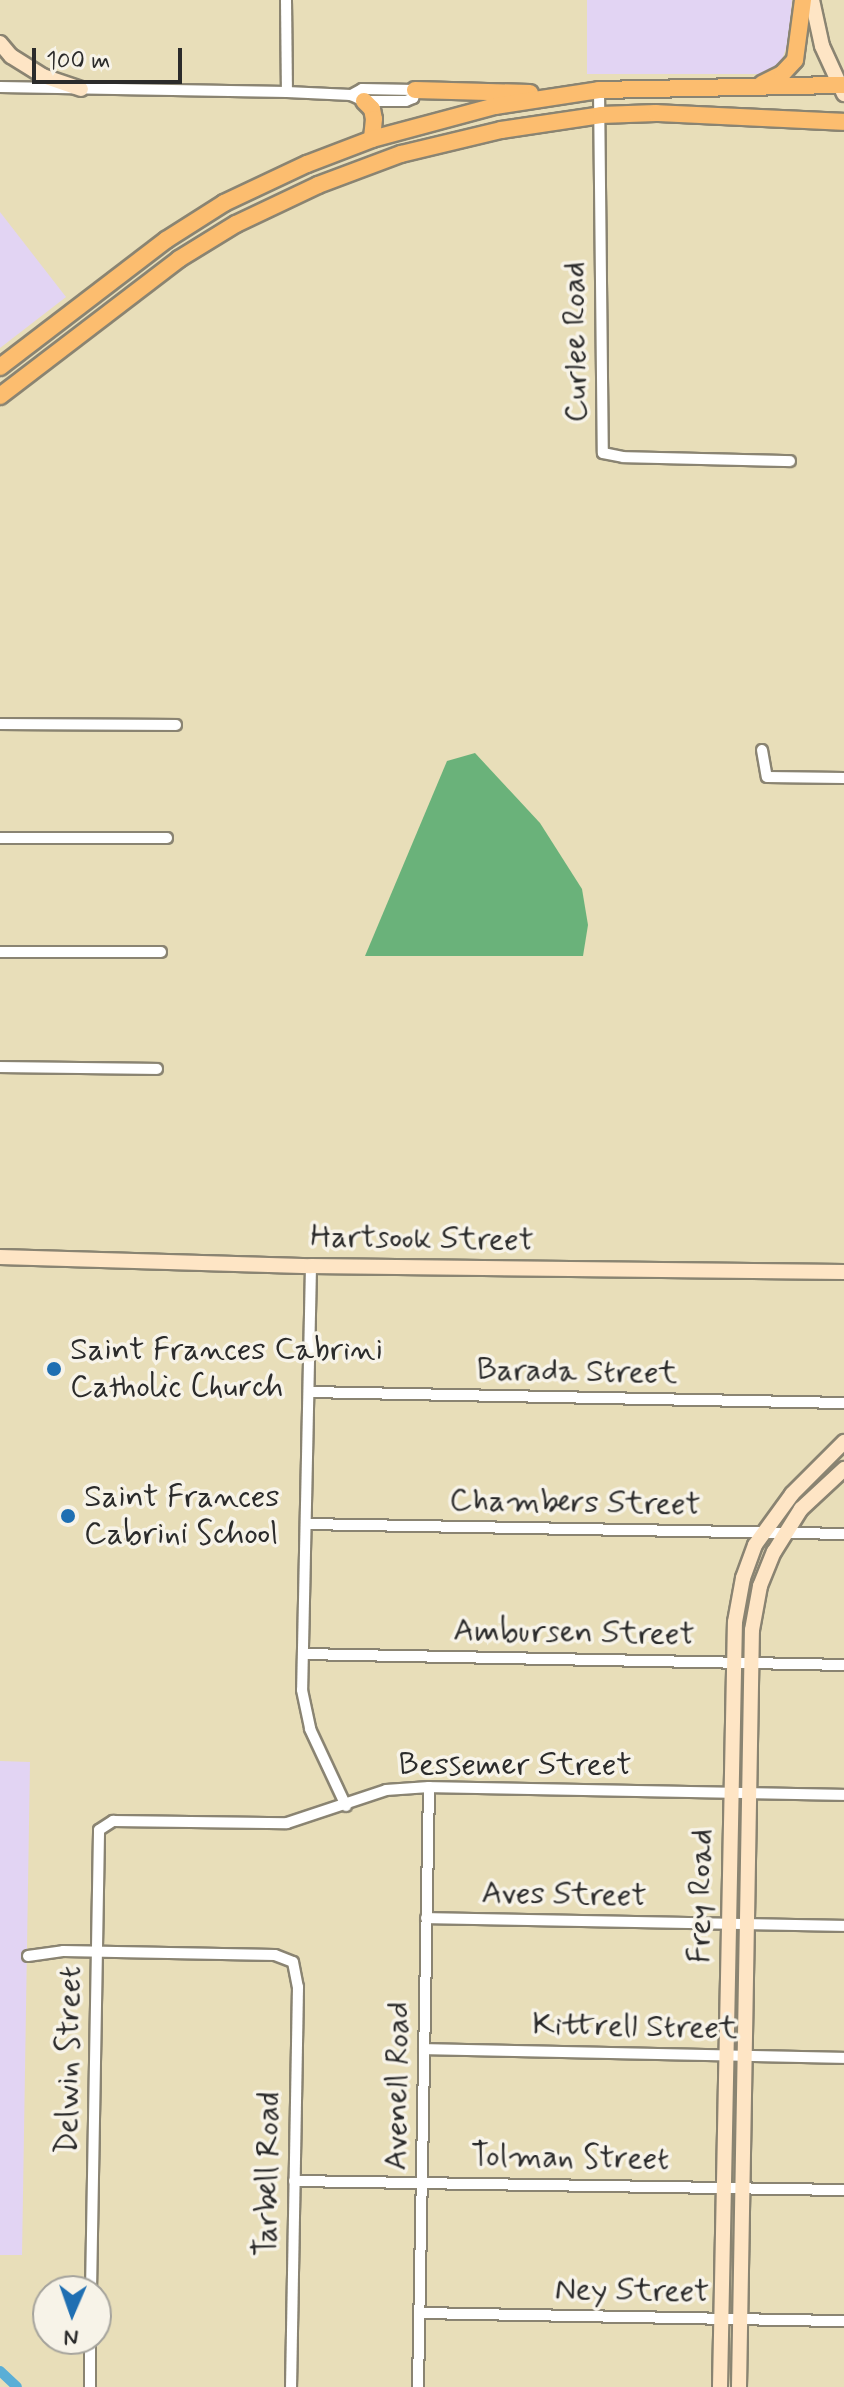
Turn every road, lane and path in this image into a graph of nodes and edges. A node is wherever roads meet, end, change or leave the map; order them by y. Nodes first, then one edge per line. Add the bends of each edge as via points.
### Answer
1 (286, 0) edge
2 (803, 0) edge
3 (812, 0) edge
4 (0, 43) edge
5 (0, 87) edge
6 (752, 87) junction
7 (842, 88) edge
8 (81, 89) junction
9 (415, 90) joint
10 (599, 90) junction
11 (287, 92) junction
12 (568, 94) junction
13 (358, 98) junction
14 (458, 115) junction
15 (601, 115) junction
16 (844, 122) edge
17 (463, 138) junction
18 (372, 139) junction
19 (276, 178) junction
20 (286, 199) junction
21 (114, 279) junction
22 (128, 298) junction
23 (0, 367) edge
24 (0, 396) edge
25 (790, 461) dead end
26 (0, 724) edge
27 (176, 725) dead end
28 (762, 750) dead end
29 (844, 778) edge
30 (0, 838) edge
31 (167, 838) dead end
32 (0, 952) edge
33 (161, 952) dead end
34 (0, 1067) edge
35 (157, 1069) dead end
36 (0, 1257) edge
37 (311, 1266) junction
38 (844, 1272) edge
39 (309, 1392) junction
40 (844, 1403) edge
41 (844, 1442) edge
42 (844, 1469) edge
43 (306, 1524) junction
44 (764, 1532) junction
45 (788, 1533) junction
46 (844, 1534) edge
47 (303, 1654) junction
48 (733, 1662) junction
49 (751, 1663) junction
50 (844, 1665) edge
51 (429, 1787) junction
52 (730, 1793) junction
53 (748, 1793) junction
54 (844, 1795) edge
55 (346, 1806) junction
56 (99, 1830) joint
57 (426, 1918) junction
58 (728, 1924) junction
59 (746, 1924) junction
60 (844, 1926) edge
61 (97, 1952) junction
62 (28, 1956) dead end
63 (424, 2049) junction
64 (726, 2055) junction
65 (744, 2056) junction
66 (844, 2058) edge
67 (294, 2181) junction
68 (422, 2181) junction
69 (723, 2187) junction
70 (742, 2188) junction
71 (844, 2190) edge
72 (91, 2275) edge
73 (420, 2313) junction
74 (721, 2319) junction
75 (740, 2319) junction
76 (844, 2321) edge
77 (90, 2355) edge
78 (90, 2387) edge
79 (291, 2387) edge
80 (418, 2387) edge
81 (720, 2387) edge
82 (739, 2387) edge

1 - 11 street
2 - 6 main road via 798,53 791,67
3 - 7 street via 822,46
4 - 8 street via 43,76
5 - 8 street
6 - 7 main road
6 - 10 main road
8 - 11 street
9 - 12 main road
9 - 13 street via 362,89
10 - 12 main road
10 - 15 street, Curlee Road
11 - 13 street
12 - 14 main road
13 - 18 main road via 372,109
14 - 17 main road
14 - 18 main road
15 - 16 main road
15 - 17 main road
15 - 25 street, Curlee Road via 603,453
17 - 20 main road via 359,169
18 - 19 main road
19 - 20 main road
19 - 21 main road via 201,218
20 - 22 main road via 213,238
21 - 22 main road
21 - 23 main road
22 - 24 main road
26 - 27 street
28 - 29 street via 767,777
30 - 31 street
32 - 33 street
34 - 35 street
36 - 37 street, Hartsook Street
37 - 38 street, Hartsook Street
37 - 39 street
39 - 40 street, Barada Street
39 - 43 street
41 - 44 street, Frey Road via 792,1494
42 - 45 street, Frey Road via 801,1509
43 - 44 street, Chambers Street
43 - 47 street
44 - 45 street, Chambers Street
44 - 48 street, Frey Road via 743,1578
45 - 46 street, Chambers Street
45 - 49 street, Frey Road via 760,1586
47 - 48 street, Ambursen Street
47 - 55 street via 302,1690 310,1729
48 - 49 street, Ambursen Street
48 - 52 street, Frey Road
49 - 50 street, Ambursen Street
49 - 53 street, Frey Road
51 - 52 street, Bessemer Street
51 - 55 street, Bessemer Street via 386,1790
51 - 57 street, Avenell Road
52 - 53 street, Bessemer Street
52 - 58 street, Frey Road
53 - 54 street, Bessemer Street
53 - 59 street, Frey Road
55 - 56 street, Bessemer Street via 287,1823 113,1821
56 - 61 street, Delwin Street
57 - 58 street, Aves Street
57 - 63 street, Avenell Road
58 - 59 street, Aves Street
58 - 64 street, Frey Road
59 - 60 street, Aves Street
59 - 65 street, Frey Road
61 - 62 street
61 - 67 street, Tarbell Road via 275,1955 293,1962 298,1987
61 - 72 street, Delwin Street
63 - 64 street, Kittrell Street
63 - 68 street, Avenell Road
64 - 65 street, Kittrell Street
64 - 69 street, Frey Road
65 - 66 street, Kittrell Street
65 - 70 street, Frey Road
67 - 68 street, Tolman Street
67 - 79 street, Tarbell Road
68 - 69 street, Tolman Street
68 - 73 street, Avenell Road
69 - 70 street, Tolman Street
69 - 74 street, Frey Road
70 - 71 street, Tolman Street
70 - 75 street, Frey Road
73 - 74 street, Ney Street
73 - 80 street, Avenell Road
74 - 75 street, Ney Street
74 - 81 street, Frey Road
75 - 76 street, Ney Street
75 - 82 street, Frey Road
77 - 78 street

